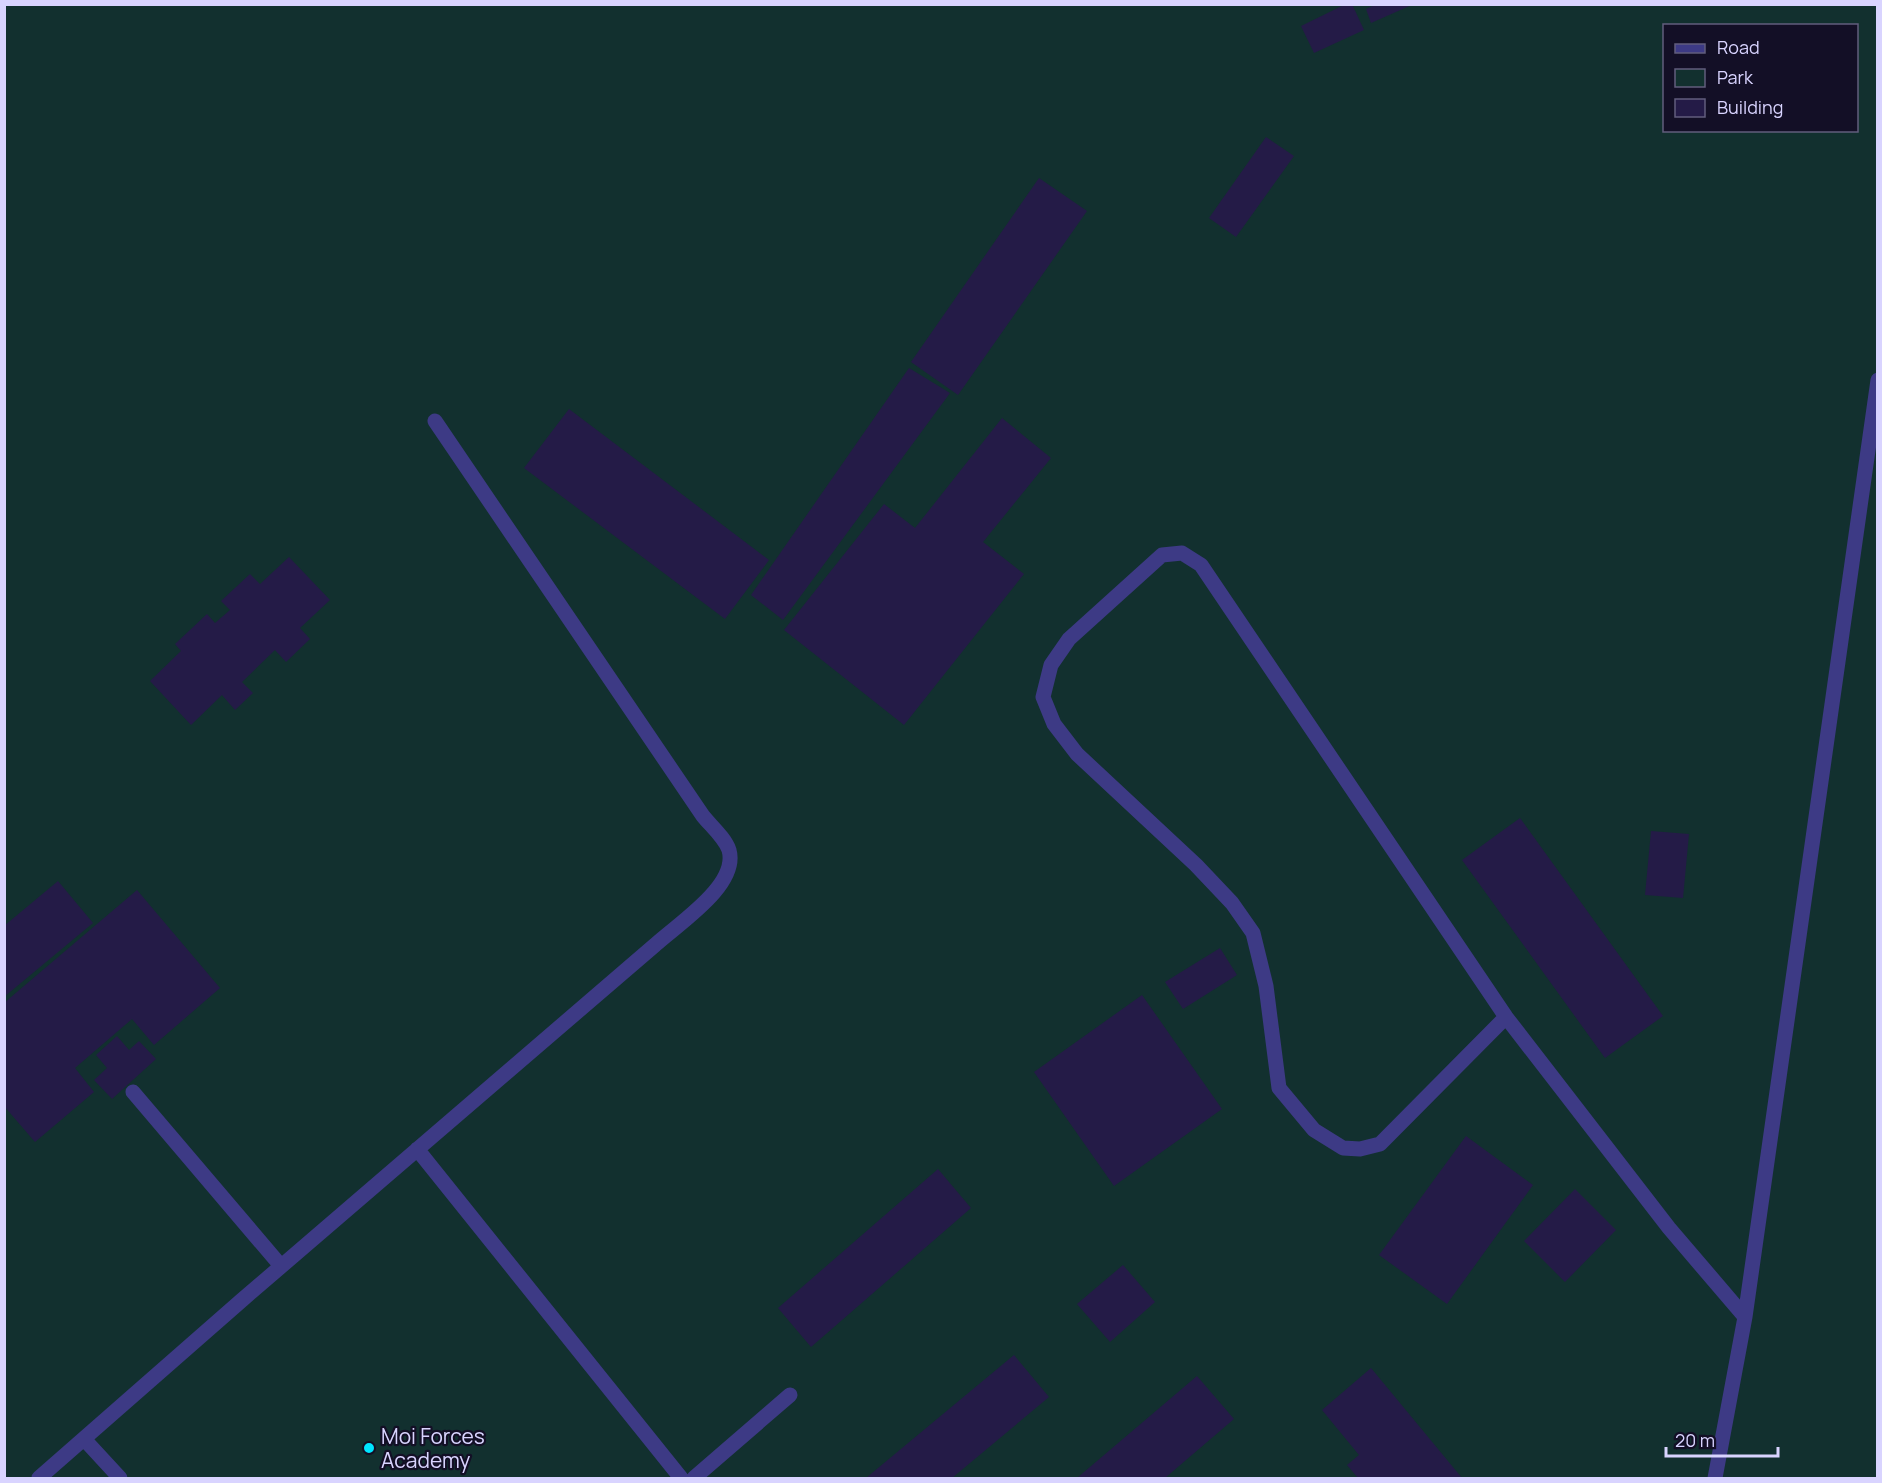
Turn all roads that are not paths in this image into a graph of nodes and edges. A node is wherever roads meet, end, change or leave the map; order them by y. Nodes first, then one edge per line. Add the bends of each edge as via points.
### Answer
1 (1878, 380) edge
2 (435, 421) dead end
3 (1871, 490) edge
4 (1506, 1017) junction
5 (133, 1092) dead end
6 (417, 1149) junction
7 (281, 1266) junction
8 (1745, 1317) junction
9 (789, 1395) dead end
10 (84, 1439) junction
11 (39, 1479) edge
12 (120, 1479) edge
13 (681, 1479) edge
14 (694, 1479) edge
15 (1714, 1479) edge

1 - 3 street
2 - 6 street via 696,806 728,847 731,865 722,884 672,930
3 - 8 street
4 - 4 street via 1201,565 1182,553 1162,555 1069,639 1051,665 1043,697 1054,724 1077,754 1232,903 1253,933 1266,986 1279,1088 1314,1130 1343,1148 1380,1144
4 - 8 street via 1669,1228
5 - 7 street
6 - 7 street
6 - 13 street
7 - 10 street
8 - 15 street
9 - 14 street
10 - 11 street
10 - 12 street

